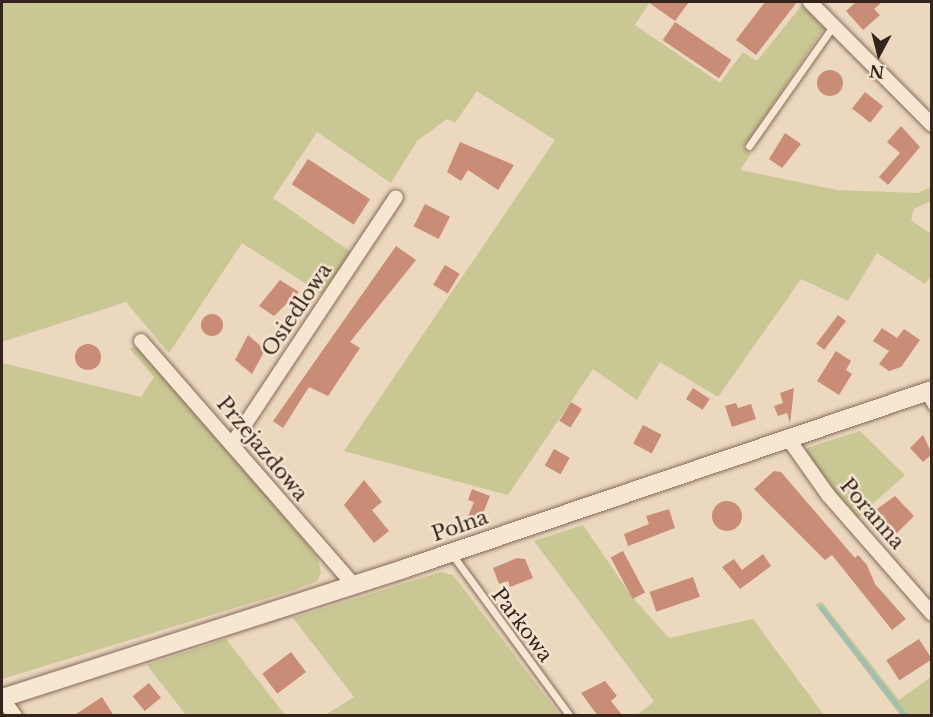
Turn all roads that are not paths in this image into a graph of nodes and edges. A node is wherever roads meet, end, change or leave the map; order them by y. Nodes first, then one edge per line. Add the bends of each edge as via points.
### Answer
1 (810, 2) edge
2 (834, 26) junction
3 (932, 125) edge
4 (749, 146) dead end
5 (396, 197) dead end
6 (141, 340) dead end
7 (929, 396) edge
8 (787, 437) junction
9 (232, 444) junction
10 (452, 553) junction
11 (352, 584) junction
12 (932, 614) edge
13 (2, 698) edge
14 (15, 716) edge
15 (570, 716) edge

1 - 2 street
2 - 3 street
2 - 4 lane
5 - 9 street, Osiedlowa
6 - 9 street, Przejazdowa
7 - 8 street, Polna
8 - 10 street, Polna
8 - 12 street, Poranna via 828,495
9 - 11 street, Przejazdowa
10 - 11 street, Polna
10 - 15 lane, Parkowa
11 - 13 street, Polna
13 - 14 street

